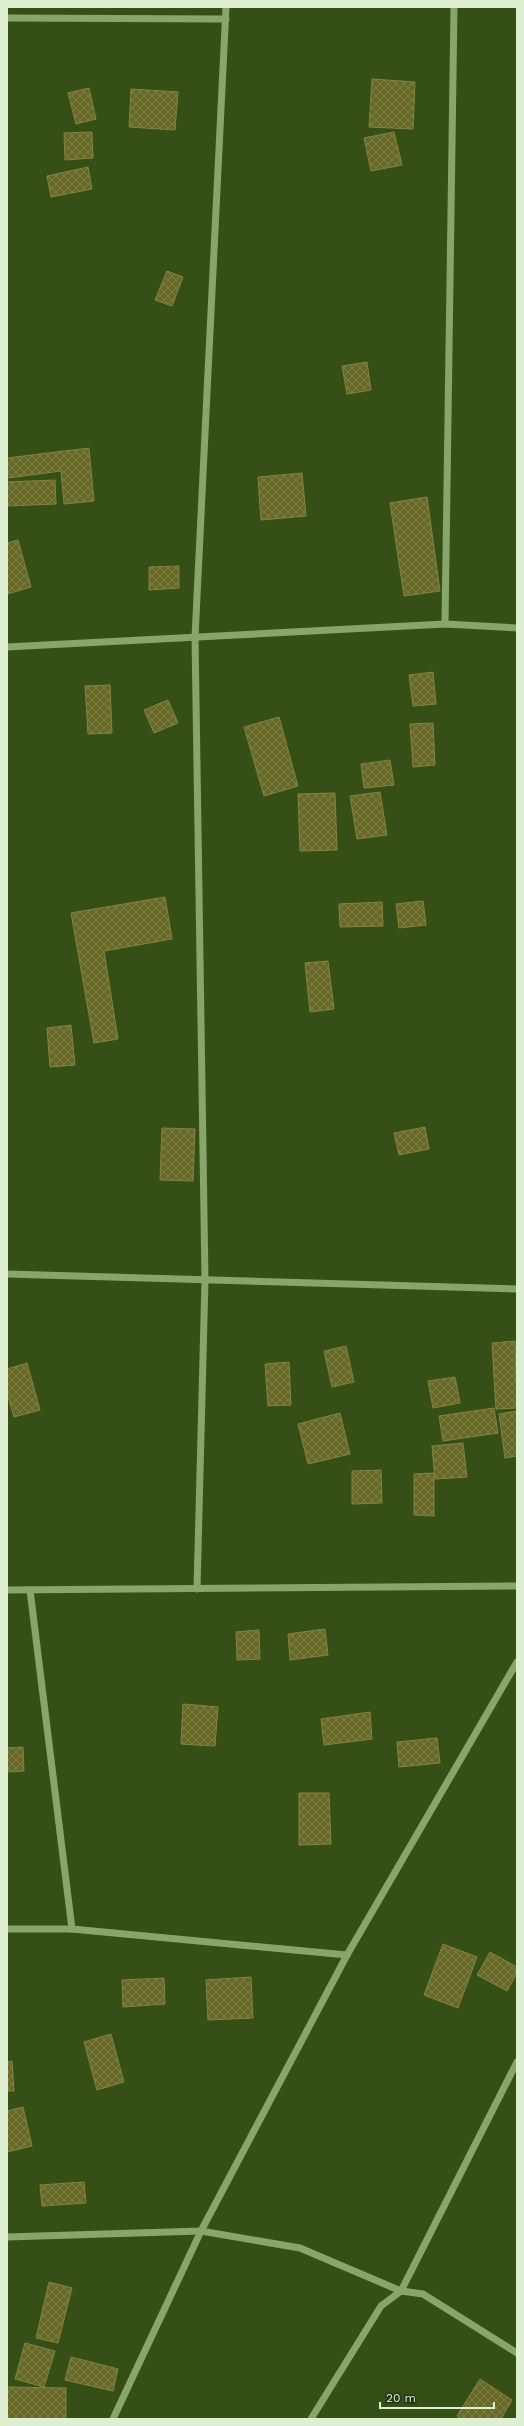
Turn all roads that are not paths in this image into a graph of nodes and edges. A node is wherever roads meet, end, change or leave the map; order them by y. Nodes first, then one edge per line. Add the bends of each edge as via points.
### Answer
1 (226, 7) edge
2 (454, 7) edge
3 (7, 18) edge
4 (226, 19) junction
5 (445, 624) junction
6 (517, 628) edge
7 (195, 637) junction
8 (7, 647) edge
9 (7, 1274) edge
10 (205, 1280) junction
11 (517, 1289) edge
12 (517, 1586) edge
13 (197, 1589) junction
14 (7, 1590) edge
15 (30, 1590) junction
16 (517, 1662) edge
17 (7, 1928) edge
18 (72, 1929) junction
19 (348, 1955) junction
20 (517, 2062) edge
21 (201, 2231) junction
22 (7, 2237) edge
23 (401, 2291) junction
24 (517, 2353) edge
25 (113, 2419) edge
26 (311, 2419) edge

1 - 4 street
2 - 5 street
3 - 4 street
4 - 7 street
5 - 6 street
5 - 7 street
7 - 8 street
7 - 10 street
9 - 10 street
10 - 11 street
10 - 13 street
12 - 13 street
13 - 15 street
14 - 15 street
15 - 18 street
16 - 19 street
17 - 18 street
18 - 19 street
19 - 21 street
20 - 23 street
21 - 22 street
21 - 23 street via 300,2248
21 - 25 street
23 - 24 street via 423,2294
23 - 26 street via 381,2306

